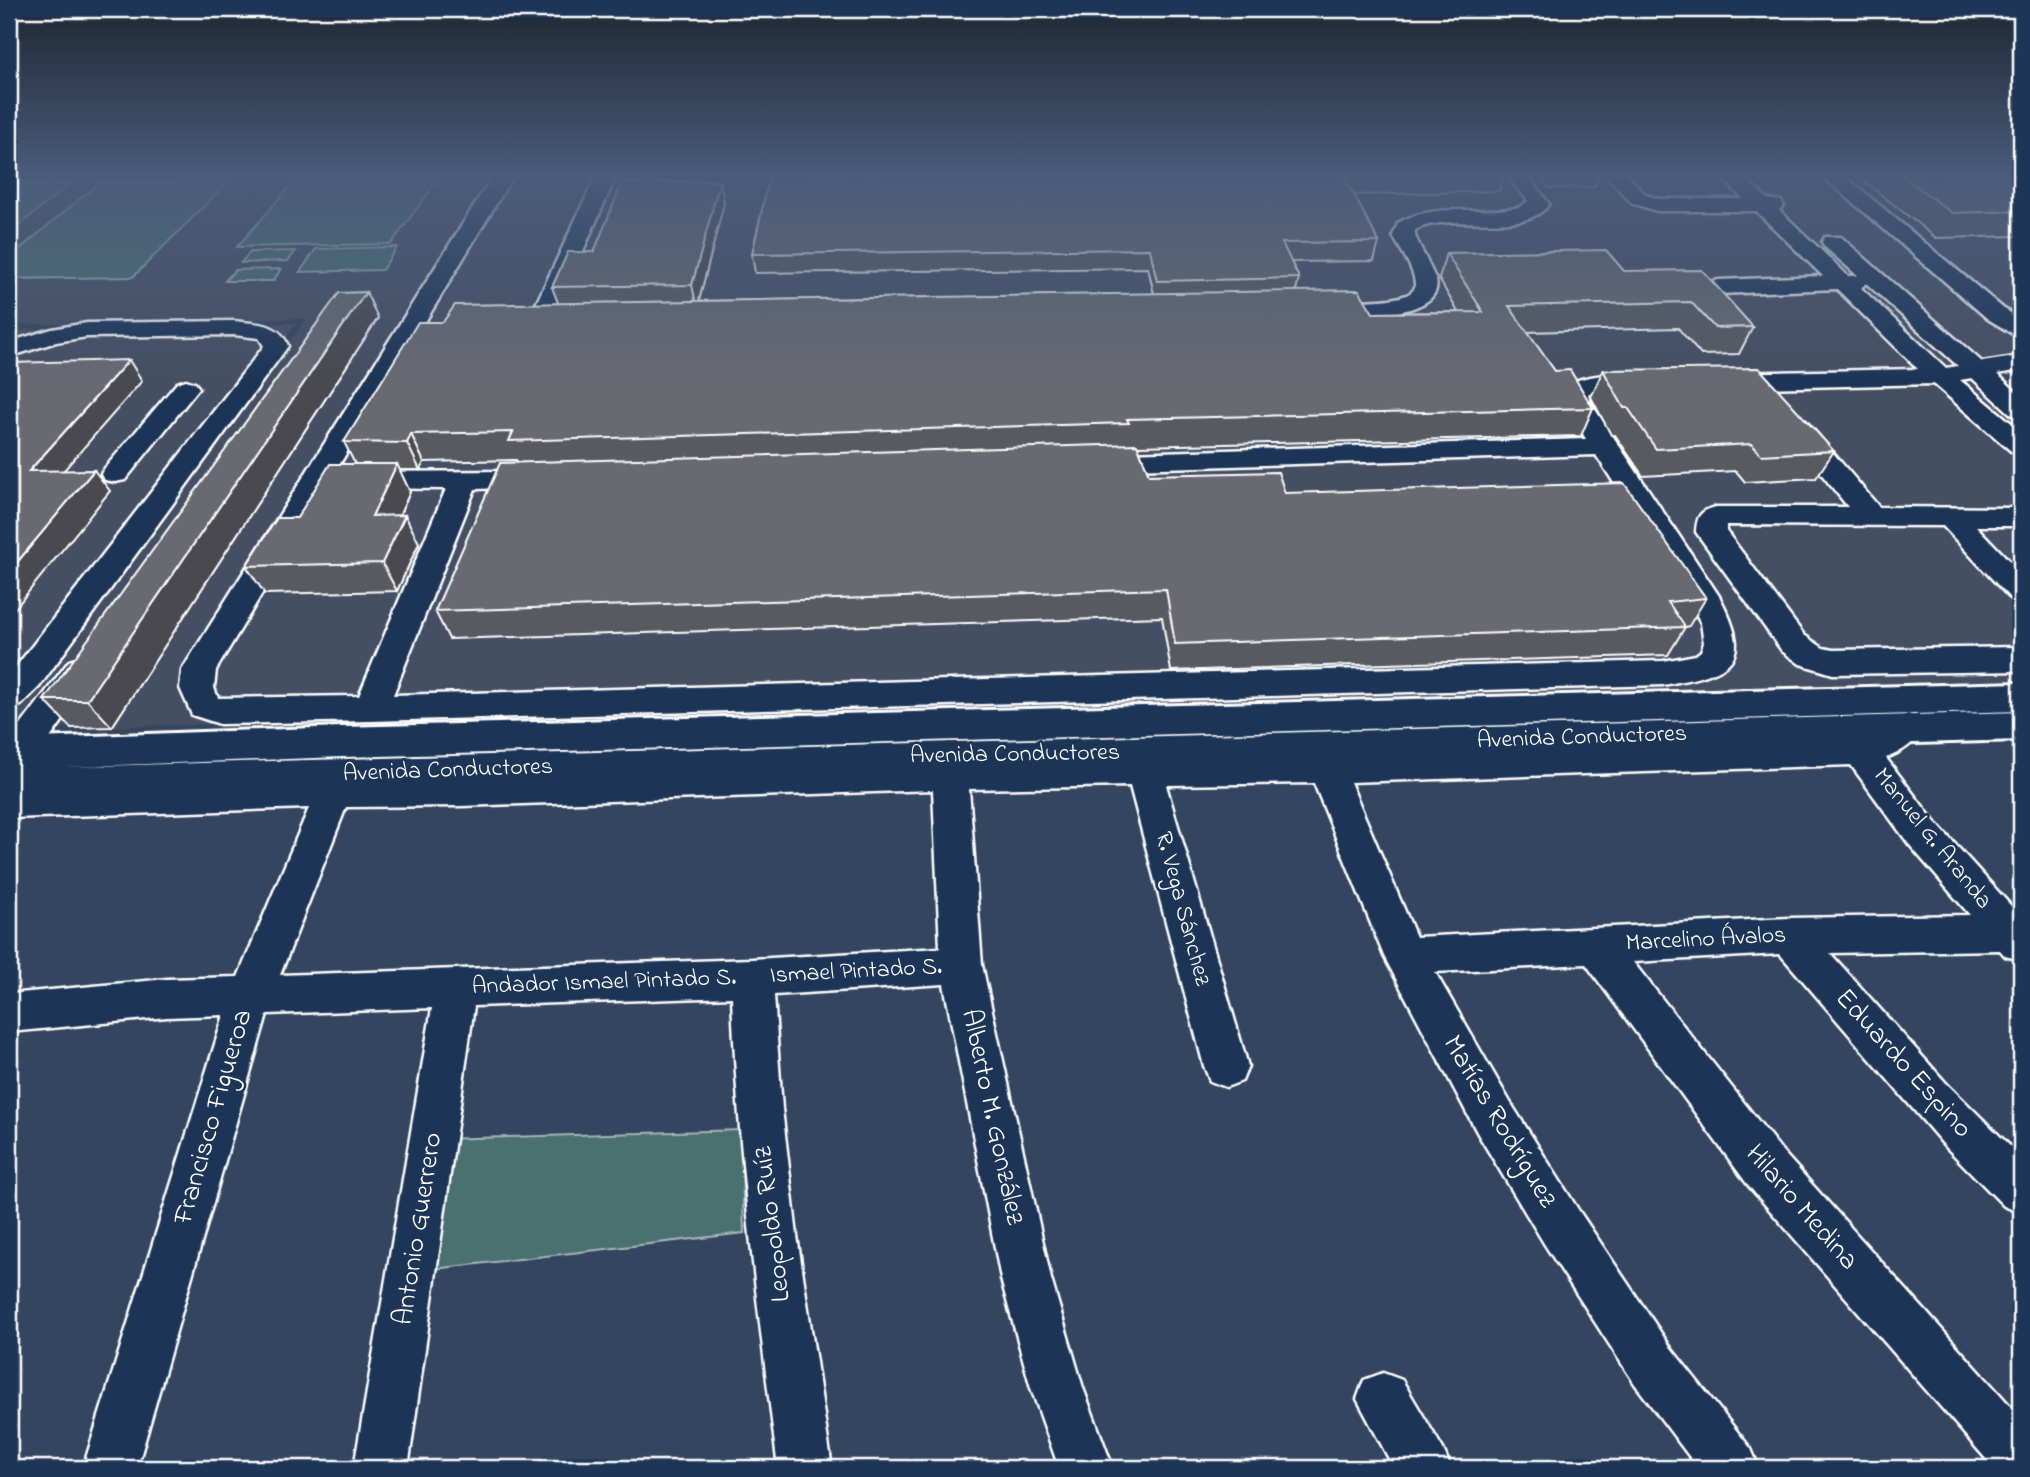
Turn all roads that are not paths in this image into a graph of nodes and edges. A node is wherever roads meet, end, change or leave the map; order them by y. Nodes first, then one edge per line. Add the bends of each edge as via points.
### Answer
1 (466, 243) edge
2 (576, 243) edge
3 (1407, 243) edge
4 (1800, 243) edge
5 (1834, 243) edge
6 (1912, 243) edge
7 (1876, 281) junction
8 (1842, 283) junction
9 (1719, 287) edge
10 (1302, 307) edge
11 (541, 319) junction
12 (568, 319) edge
13 (515, 320) edge
14 (2021, 329) edge
15 (9, 351) edge
16 (2021, 363) edge
17 (1975, 369) junction
18 (1940, 376) junction
19 (1758, 380) junction
20 (186, 388) dead end
21 (2021, 409) edge
22 (217, 424) junction
23 (155, 425) junction
24 (2021, 445) edge
25 (1604, 447) junction
26 (1075, 463) edge
27 (115, 474) dead end
28 (560, 479) edge
29 (315, 480) junction
30 (464, 481) junction
31 (1871, 517) junction
32 (2021, 517) edge
33 (1952, 518) junction
34 (2021, 591) edge
35 (100, 644) edge
36 (2021, 659) edge
37 (15, 684) edge
38 (2021, 697) edge
39 (371, 708) junction
40 (2021, 726) edge
41 (1853, 741) junction
42 (1323, 757) junction
43 (1142, 762) junction
44 (12, 764) edge
45 (949, 765) junction
46 (337, 783) junction
47 (9, 803) edge
48 (1790, 936) junction
49 (2015, 939) edge
50 (1595, 946) junction
51 (1404, 956) junction
52 (961, 965) junction
53 (752, 978) junction
54 (457, 989) junction
55 (251, 995) junction
56 (12, 1021) edge
57 (1226, 1066) dead end
58 (2021, 1189) edge
59 (1383, 1399) dead end
60 (2021, 1458) edge
61 (110, 1468) edge
62 (381, 1468) edge
63 (805, 1468) edge
64 (1086, 1468) edge
65 (1424, 1468) edge
66 (1732, 1468) edge

1 - 29 street via 424,321
2 - 11 street
3 - 10 street via 1426,286 1418,300 1399,306
4 - 8 street
5 - 7 street
6 - 14 street via 1996,314
7 - 8 street
7 - 17 street
8 - 9 street
8 - 18 street
11 - 12 street
11 - 13 street
15 - 22 street via 87,330 234,328 265,332 276,346
16 - 17 street
17 - 18 street
17 - 21 street
18 - 19 street
18 - 24 street
19 - 25 street via 1589,384 1575,390 1577,402
19 - 31 street
20 - 23 street
22 - 23 street
22 - 37 street
23 - 27 street
25 - 26 street
25 - 39 street via 1717,623 1720,643 1716,657 1705,665 1649,674
28 - 30 street
29 - 30 street
29 - 39 street via 199,670 197,688 204,706 220,711
30 - 39 street
31 - 33 street
31 - 36 street via 1716,516 1709,526 1793,643 1812,656 1833,662
32 - 33 street
33 - 34 street
35 - 44 street
38 - 44 main road, Avenida Conductores via 343,742
40 - 41 main road, Avenida Conductores via 1908,727
41 - 42 main road, Avenida Conductores
41 - 49 street, Manuel G. Aranda via 1921,832
42 - 43 main road, Avenida Conductores
42 - 51 street, Matías Rodríguez
43 - 45 main road, Avenida Conductores
43 - 57 street, R. Vega Sánchez
44 - 46 main road, Avenida Conductores
45 - 46 main road, Avenida Conductores
45 - 52 street, Alberto M. González
46 - 47 street
46 - 55 street, Francisco Figueroa
48 - 49 street, Marcelino Ávalos
48 - 50 street, Marcelino Ávalos
48 - 58 street, Eduardo Espino via 1895,1058
50 - 51 street, Marcelino Ávalos
50 - 60 street, Hilario Medina via 1765,1168
51 - 66 street, Matías Rodríguez via 1494,1118 1562,1228 1653,1366
52 - 53 street, Ismael Pintado S.
52 - 64 street, Alberto M. González via 1026,1279
53 - 54 street, Andador Ismael Pintado S.
53 - 63 street, Leopoldo Ruíz via 771,1223
54 - 55 street
54 - 62 street, Antonio Guerrero
55 - 56 street via 167,998
55 - 61 street, Francisco Figueroa
59 - 65 street

